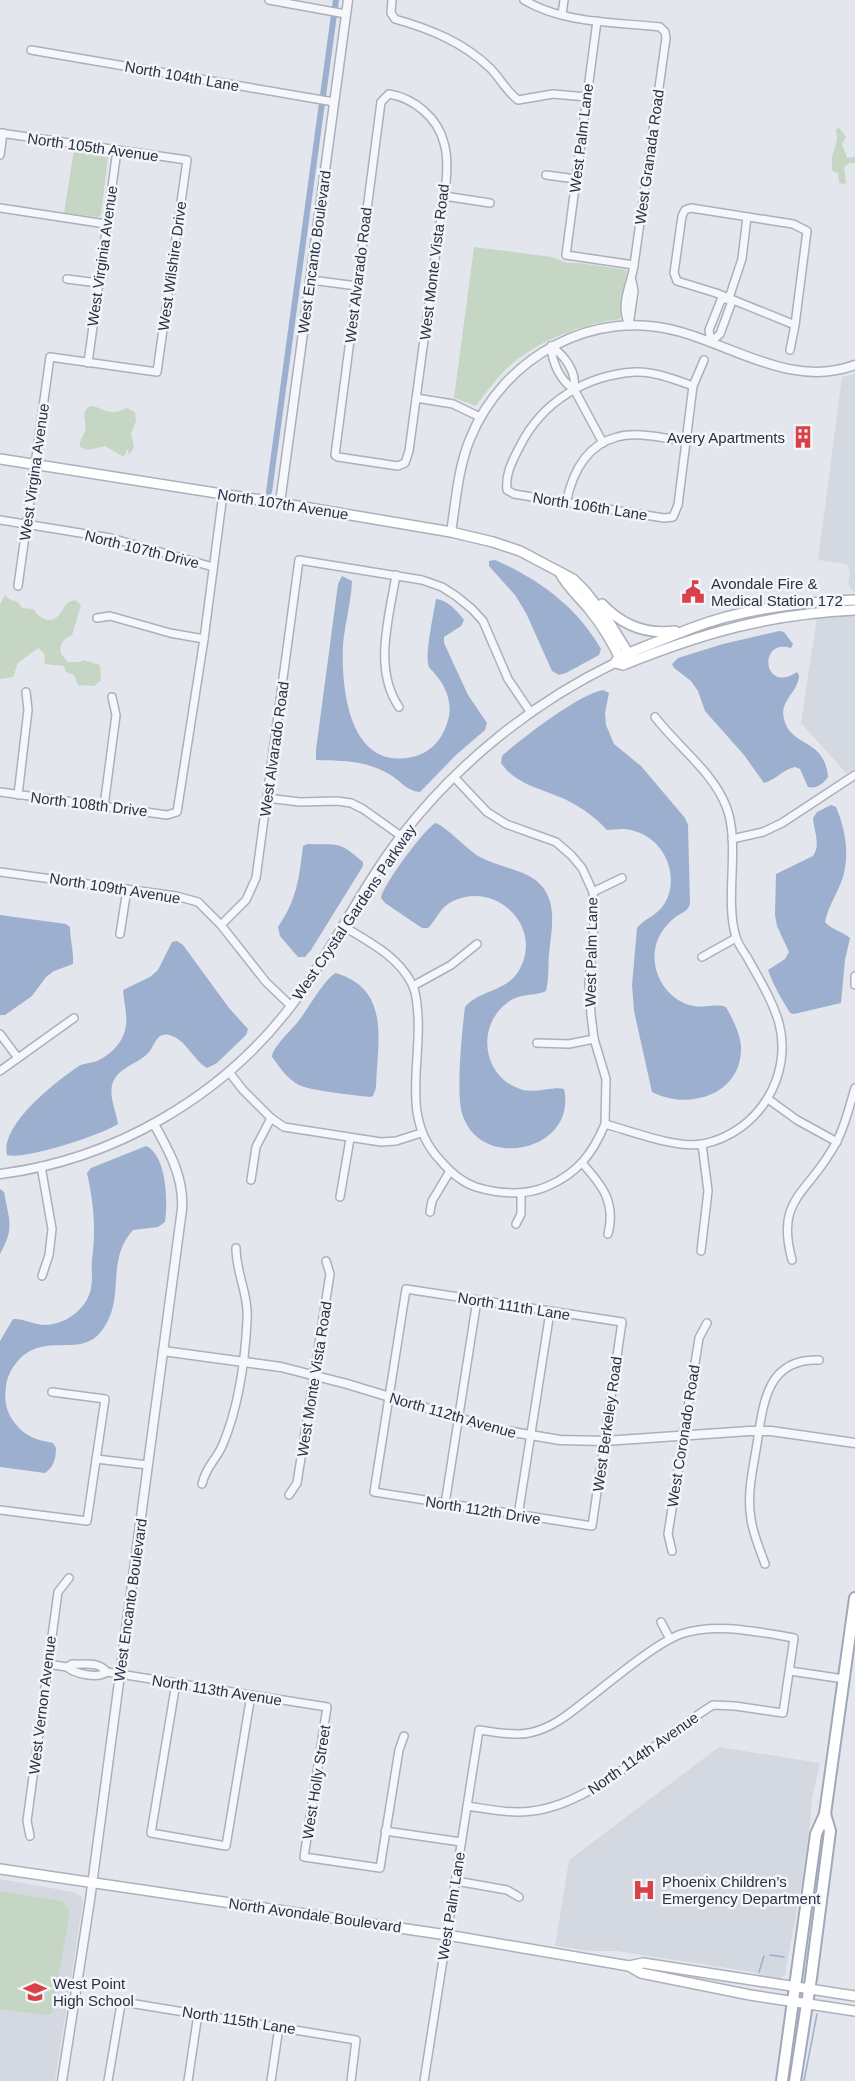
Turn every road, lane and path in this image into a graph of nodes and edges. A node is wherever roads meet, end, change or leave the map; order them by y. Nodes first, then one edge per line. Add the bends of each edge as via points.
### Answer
1 (269, 0) edge
2 (348, 0) edge
3 (392, 0) edge
4 (524, 0) edge
5 (564, 0) edge
6 (338, 12) junction
7 (562, 15) junction
8 (597, 21) junction
9 (31, 50) dead end
10 (385, 97) joint
11 (587, 97) junction
12 (326, 101) junction
13 (1, 133) edge
14 (117, 150) junction
15 (0, 155) edge
16 (187, 160) joint
17 (546, 175) dead end
18 (576, 179) junction
19 (444, 196) junction
20 (490, 203) dead end
21 (0, 208) edge
22 (747, 217) junction
23 (106, 224) junction
24 (634, 265) junction
25 (67, 279) dead end
26 (310, 280) junction
27 (98, 284) junction
28 (357, 286) junction
29 (729, 298) junction
30 (716, 315) junction
31 (726, 319) junction
32 (629, 325) junction
33 (795, 325) junction
34 (711, 342) junction
35 (551, 346) junction
36 (790, 350) dead end
37 (704, 360) dead end
38 (88, 363) junction
39 (855, 365) edge
40 (569, 367) junction
41 (559, 372) junction
42 (693, 386) junction
43 (574, 390) junction
44 (416, 398) junction
45 (480, 417) junction
46 (686, 441) junction
47 (603, 443) junction
48 (0, 459) edge
49 (405, 463) joint
50 (36, 465) junction
51 (223, 494) junction
52 (280, 503) junction
53 (566, 503) junction
54 (0, 520) edge
55 (27, 525) junction
56 (451, 532) junction
57 (213, 567) junction
58 (560, 573) junction
59 (396, 575) junction
60 (18, 586) dead end
61 (585, 591) junction
62 (855, 600) edge
63 (855, 610) edge
64 (97, 618) dead end
65 (719, 620) junction
66 (692, 627) junction
67 (721, 630) junction
68 (204, 639) junction
69 (625, 659) junction
70 (26, 692) dead end
71 (112, 697) dead end
72 (399, 707) dead end
73 (531, 713) junction
74 (656, 717) dead end
75 (855, 775) edge
76 (454, 777) junction
77 (0, 792) edge
78 (18, 795) junction
79 (267, 798) junction
80 (104, 806) junction
81 (401, 836) junction
82 (732, 839) junction
83 (0, 872) edge
84 (622, 878) dead end
85 (127, 889) junction
86 (593, 892) junction
87 (221, 925) junction
88 (343, 926) junction
89 (120, 934) dead end
90 (736, 938) junction
91 (477, 944) dead end
92 (702, 957) dead end
93 (855, 976) edge
94 (855, 985) edge
95 (413, 986) junction
96 (291, 1006) junction
97 (74, 1018) dead end
98 (0, 1034) edge
99 (594, 1039) junction
100 (537, 1043) dead end
101 (18, 1058) junction
102 (0, 1071) edge
103 (229, 1072) junction
104 (855, 1088) edge
105 (768, 1099) junction
106 (271, 1118) junction
107 (154, 1124) junction
108 (605, 1124) junction
109 (421, 1133) junction
110 (350, 1139) junction
111 (837, 1142) junction
112 (702, 1144) junction
113 (582, 1163) junction
114 (41, 1166) junction
115 (450, 1171) junction
116 (0, 1174) edge
117 (251, 1180) dead end
118 (521, 1193) junction
119 (340, 1197) dead end
120 (430, 1212) dead end
121 (516, 1224) dead end
122 (608, 1234) dead end
123 (236, 1248) dead end
124 (701, 1251) dead end
125 (792, 1260) dead end
126 (326, 1261) dead end
127 (42, 1276) dead end
128 (477, 1300) junction
129 (550, 1311) junction
130 (622, 1322) joint
131 (707, 1323) dead end
132 (163, 1351) junction
133 (819, 1360) dead end
134 (242, 1361) junction
135 (314, 1375) junction
136 (52, 1392) dead end
137 (389, 1397) junction
138 (459, 1418) junction
139 (759, 1431) junction
140 (684, 1435) junction
141 (531, 1436) junction
142 (605, 1441) junction
143 (855, 1443) edge
144 (96, 1459) junction
145 (148, 1465) junction
146 (202, 1484) dead end
147 (289, 1495) dead end
148 (445, 1504) junction
149 (0, 1510) edge
150 (518, 1516) junction
151 (592, 1526) joint
152 (672, 1551) dead end
153 (765, 1564) dead end
154 (69, 1578) dead end
155 (855, 1598) edge
156 (661, 1622) dead end
157 (670, 1639) junction
158 (47, 1664) junction
159 (86, 1670) junction
160 (790, 1671) junction
161 (107, 1672) junction
162 (120, 1674) junction
163 (844, 1679) junction
164 (176, 1683) junction
165 (251, 1695) junction
166 (327, 1707) joint
167 (404, 1736) dead end
168 (467, 1806) junction
169 (825, 1814) junction
170 (385, 1831) junction
171 (30, 1836) dead end
172 (461, 1842) junction
173 (0, 1869) edge
174 (456, 1881) junction
175 (92, 1883) junction
176 (519, 1897) dead end
177 (447, 1935) junction
178 (629, 1966) junction
179 (795, 1987) junction
180 (809, 1989) junction
181 (855, 1996) edge
182 (793, 2001) junction
183 (807, 2004) junction
184 (855, 2011) edge
185 (198, 2014) junction
186 (279, 2027) junction
187 (62, 2081) edge
188 (108, 2081) edge
189 (188, 2081) edge
190 (271, 2081) edge
191 (351, 2081) edge
192 (424, 2081) edge
193 (782, 2081) edge
194 (795, 2081) edge

1 - 6 street
2 - 6 street, West Encanto Boulevard
3 - 11 street via 392,16 467,50 490,68 518,100 553,94
4 - 7 street
5 - 7 street
6 - 12 street, West Encanto Boulevard
7 - 8 street
8 - 11 street, West Palm Lane
8 - 24 street, West Granada Road via 660,27 665,32
9 - 12 street, North 104th Lane
10 - 19 street, West Monte Vista Road via 389,94 413,102 441,133 447,154
10 - 28 street, West Alvarado Road via 381,102
11 - 18 street, West Palm Lane
12 - 26 street, West Encanto Boulevard
13 - 14 street, North 105th Avenue
13 - 15 street
14 - 16 street, North 105th Avenue
14 - 23 street, West Virginia Avenue
16 - 38 street, West Wilshire Drive via 157,372
17 - 18 street
18 - 24 street, West Palm Lane via 566,255
19 - 20 street
19 - 44 street, West Monte Vista Road
21 - 23 street
22 - 29 street via 742,260
22 - 29 street via 691,208 682,216 674,273 677,281
22 - 33 street via 793,224 807,231
23 - 27 street, West Virginia Avenue
24 - 32 street, West Granada Road
25 - 27 street
26 - 28 street
26 - 52 street, West Encanto Boulevard
27 - 38 street, West Virginia Avenue
28 - 49 street, West Alvarado Road via 335,455 399,466
29 - 30 street via 721,300
29 - 31 street via 732,304
29 - 33 street
30 - 31 street
30 - 34 street via 710,330
31 - 34 street via 720,334
32 - 34 street via 669,328
32 - 35 street via 592,331
33 - 36 street
34 - 39 street via 786,369 823,372
35 - 40 street via 562,354
35 - 41 street
35 - 45 street via 506,380
37 - 42 street
38 - 50 street, West Virgina Avenue via 51,357
40 - 41 street
40 - 43 street via 576,380
41 - 43 street
42 - 43 street via 637,372 588,382
42 - 46 street
43 - 47 street
43 - 53 street, North 106th Lane via 548,407 526,434 507,476 507,490 514,494
44 - 45 street via 453,404
44 - 49 street, West Monte Vista Road
45 - 56 street via 463,460
46 - 47 street via 627,436
46 - 53 street, North 106th Lane via 674,517
47 - 53 street via 584,458 572,478
48 - 50 main road, North 107th Avenue
50 - 51 main road, North 107th Avenue
50 - 55 street, West Virgina Avenue
51 - 52 main road, North 107th Avenue
51 - 57 street
52 - 56 main road, North 107th Avenue
54 - 55 street, North 107th Drive
55 - 57 street, North 107th Drive via 111,538
55 - 60 street, West Virgina Avenue
56 - 58 main road, North 107th Avenue via 520,551
57 - 68 street
58 - 61 main road, North 107th Avenue
58 - 69 main road, North 107th Avenue
59 - 72 street via 385,668 389,693
59 - 73 street via 442,587 472,609 483,621 508,679
59 - 79 street, West Alvarado Road via 299,560
61 - 66 main road via 632,626 659,632
61 - 69 main road, North 107th Avenue
62 - 65 main road via 784,606
63 - 67 main road via 800,614
64 - 68 street via 110,616
65 - 66 main road
65 - 67 main road
66 - 69 main road
67 - 69 main road
68 - 80 street, North 108th Drive via 177,812 167,815
69 - 73 street, West Crystal Gardens Parkway via 580,681
70 - 78 street via 28,710
71 - 80 street via 116,715
73 - 76 street, West Crystal Gardens Parkway via 491,742
74 - 82 street via 718,788 728,808
75 - 82 street via 782,823
76 - 81 street, West Crystal Gardens Parkway
76 - 86 street, West Palm Lane via 488,812 506,824 556,842 572,855
77 - 78 street, North 108th Drive
78 - 80 street, North 108th Drive
79 - 81 street via 351,803
79 - 87 street, West Alvarado Road via 256,878 246,900
81 - 88 street, West Crystal Gardens Parkway
82 - 90 street
83 - 85 street, North 109th Avenue
84 - 86 street
85 - 87 street, North 109th Avenue via 198,902
85 - 89 street
86 - 99 street, West Palm Lane via 589,981
87 - 96 street, North 109th Avenue via 266,982
88 - 95 street via 396,961
88 - 96 street, West Crystal Gardens Parkway
90 - 92 street
90 - 105 street via 772,1001 779,1024 782,1064
91 - 95 street via 451,965
93 - 94 street
95 - 109 street via 418,1025 415,1104
96 - 103 street, West Crystal Gardens Parkway
97 - 101 street
98 - 101 street
99 - 100 street via 568,1044
99 - 108 street, West Palm Lane via 606,1078
101 - 102 street
103 - 106 street
103 - 107 street, West Crystal Gardens Parkway
104 - 111 street
105 - 111 street
105 - 112 street via 745,1125
106 - 110 street via 292,1129
106 - 117 street via 256,1147
107 - 114 street, West Crystal Gardens Parkway via 90,1152
107 - 132 street, West Encanto Boulevard via 171,1154 183,1197
108 - 112 street via 671,1142
108 - 113 street
109 - 110 street via 390,1142
109 - 115 street
110 - 119 street
111 - 125 street via 793,1203 787,1243
112 - 124 street via 708,1191
113 - 118 street via 547,1187
113 - 122 street via 607,1193 612,1220
114 - 116 street, West Crystal Gardens Parkway
114 - 127 street via 52,1229
115 - 118 street via 479,1188
115 - 120 street via 432,1201
118 - 121 street via 521,1214
123 - 134 street via 248,1318
126 - 135 street, West Monte Vista Road via 330,1274
128 - 129 street, North 111th Lane
128 - 137 street, North 111th Lane via 406,1289
128 - 138 street
129 - 130 street, North 111th Lane
129 - 141 street
130 - 142 street, West Berkeley Road
131 - 140 street, West Coronado Road via 699,1338
132 - 134 street, North 112th Avenue
132 - 145 street, West Encanto Boulevard
133 - 139 street via 790,1364 776,1377 766,1394
134 - 135 street, North 112th Avenue
134 - 146 street via 234,1411 222,1446 205,1469
135 - 137 street, North 112th Avenue
135 - 147 street, West Monte Vista Road via 297,1483
136 - 144 street via 105,1399
137 - 138 street, North 112th Avenue
137 - 148 street, North 112th Drive via 374,1492
138 - 141 street, North 112th Avenue
138 - 148 street
139 - 140 street, North 112th Avenue
139 - 143 street, North 112th Avenue
139 - 153 street via 750,1488 750,1520
140 - 142 street, North 112th Avenue
140 - 152 street, West Coronado Road via 668,1534
141 - 142 street, North 112th Avenue
141 - 150 street
142 - 151 street, West Berkeley Road
144 - 145 street
144 - 149 street via 87,1521
145 - 162 street, West Encanto Boulevard
148 - 150 street, North 112th Drive
150 - 151 street, North 112th Drive
154 - 158 street, West Vernon Avenue via 58,1592
155 - 163 main road
156 - 157 street
157 - 160 street via 699,1630 724,1629 794,1638
157 - 168 street, West Palm Lane via 549,1726 530,1733 480,1730
158 - 159 street, North 113th Avenue via 72,1664
158 - 171 street, West Vernon Avenue via 27,1821
159 - 161 street, North 113th Avenue via 98,1677
159 - 161 street, North 113th Avenue via 96,1664
160 - 163 street
160 - 168 street, North 114th Avenue via 783,1713 713,1705 595,1789 555,1806 532,1811
161 - 162 street, North 113th Avenue
162 - 164 street, North 113th Avenue
162 - 175 street, West Encanto Boulevard
163 - 169 main road
164 - 165 street, North 113th Avenue
164 - 165 street via 151,1833 226,1846
165 - 166 street, North 113th Avenue
166 - 170 street, West Holly Street via 304,1857 380,1868
167 - 170 street
168 - 172 street, West Palm Lane
169 - 179 main road via 816,1834
169 - 180 main road via 830,1832
170 - 172 street
172 - 174 street, West Palm Lane
173 - 175 main road, North Avondale Boulevard
174 - 176 street via 507,1890
174 - 177 street, West Palm Lane
175 - 177 main road, North Avondale Boulevard
175 - 187 street, West Encanto Boulevard
177 - 178 main road, North Avondale Boulevard
177 - 192 street, West Palm Lane
178 - 179 main road, North Avondale Boulevard via 644,1963
178 - 182 main road, North Avondale Boulevard via 641,1973
179 - 180 main road, North Avondale Boulevard
179 - 182 main road
180 - 181 main road, North Avondale Boulevard
180 - 183 main road
182 - 183 main road, North Avondale Boulevard
182 - 193 main road
183 - 184 main road, North Avondale Boulevard
183 - 194 main road
185 - 186 street, North 115th Lane
185 - 188 street, North 115th Lane via 121,2004
185 - 189 street
186 - 190 street
186 - 191 street, North 115th Lane via 356,2040

